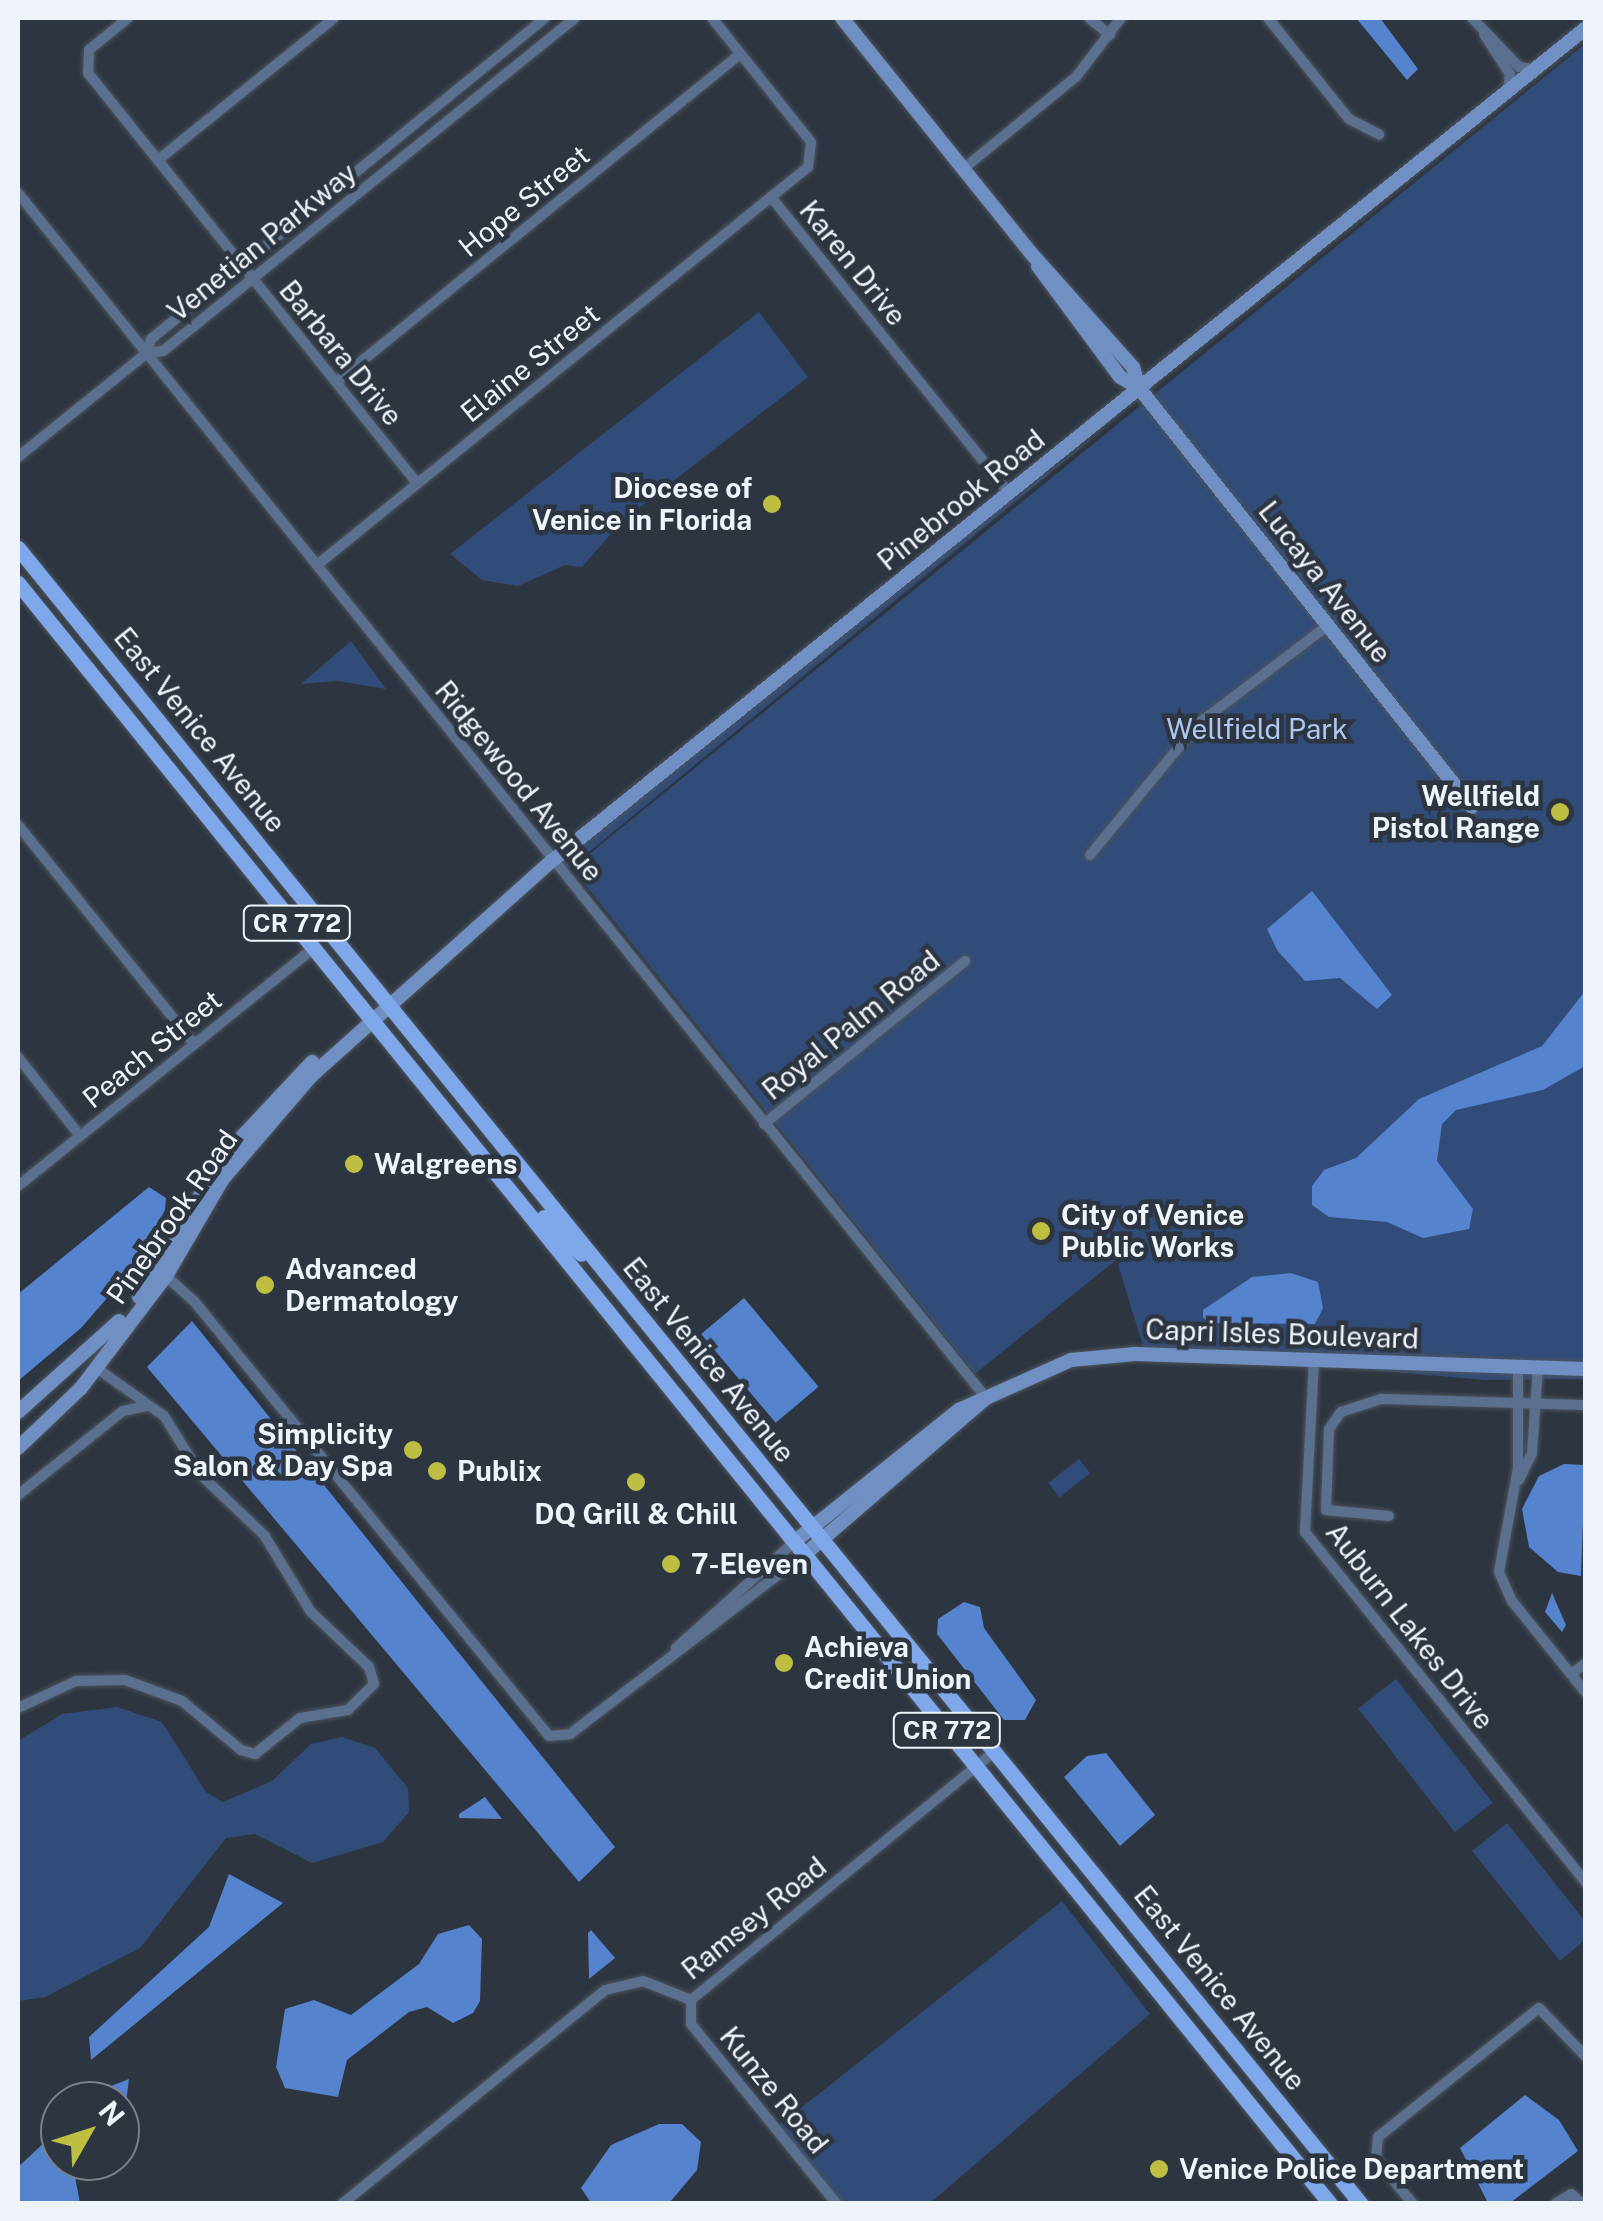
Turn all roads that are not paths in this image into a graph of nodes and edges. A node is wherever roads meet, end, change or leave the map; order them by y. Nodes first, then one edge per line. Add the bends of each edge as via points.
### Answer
1 (128, 18) edge
2 (334, 18) edge
3 (545, 18) edge
4 (575, 18) edge
5 (712, 18) edge
6 (842, 18) edge
7 (1089, 18) edge
8 (1120, 18) edge
9 (1268, 18) edge
10 (1472, 18) edge
11 (1586, 28) edge
12 (1481, 29) junction
13 (1110, 35) junction
14 (504, 51) junction
15 (740, 54) junction
16 (515, 66) junction
17 (1536, 68) junction
18 (1506, 93) junction
19 (1379, 134) dead end
20 (376, 156) junction
21 (158, 160) junction
22 (388, 169) junction
23 (963, 169) junction
24 (18, 193) edge
25 (771, 197) junction
26 (242, 266) junction
27 (252, 279) junction
28 (147, 353) junction
29 (336, 382) junction
30 (1140, 388) junction
31 (18, 456) edge
32 (416, 483) junction
33 (1009, 494) junction
34 (18, 548) edge
35 (317, 565) junction
36 (18, 584) edge
37 (1328, 626) junction
38 (1472, 807) dead end
39 (18, 824) edge
40 (1090, 854) dead end
41 (554, 860) junction
42 (315, 946) junction
43 (965, 961) dead end
44 (390, 1005) junction
45 (374, 1020) junction
46 (194, 1044) junction
47 (18, 1057) edge
48 (276, 1106) junction
49 (764, 1124) junction
50 (80, 1136) junction
51 (18, 1186) edge
52 (515, 1195) junction
53 (598, 1262) junction
54 (572, 1266) junction
55 (166, 1276) junction
56 (676, 1358) junction
57 (1314, 1360) junction
58 (1518, 1366) junction
59 (1538, 1367) junction
60 (95, 1368) junction
61 (1586, 1369) edge
62 (124, 1390) junction
63 (986, 1398) junction
64 (1518, 1402) junction
65 (1536, 1403) junction
66 (1586, 1404) edge
67 (153, 1408) junction
68 (123, 1411) junction
69 (18, 1412) edge
70 (18, 1448) edge
71 (1516, 1486) junction
72 (18, 1495) edge
73 (1389, 1516) dead end
74 (810, 1526) junction
75 (822, 1540) junction
76 (799, 1548) junction
77 (1586, 1663) edge
78 (1572, 1674) junction
79 (1586, 1692) edge
80 (18, 1708) edge
81 (994, 1752) junction
82 (976, 1766) junction
83 (1586, 1883) edge
84 (1090, 1905) junction
85 (691, 2000) junction
86 (1228, 2037) junction
87 (1586, 2057) edge
88 (342, 2204) edge
89 (837, 2204) edge
90 (1330, 2204) edge
91 (1362, 2204) edge
92 (1413, 2204) edge
93 (1555, 2204) edge
94 (1583, 2204) edge

1 - 21 street, Barbara Drive via 92,46 85,61 90,77
2 - 21 street
3 - 14 street, Venetian Parkway
4 - 16 street, Venetian Parkway
5 - 15 street, Karen Drive
6 - 23 street, Lucaya Avenue
7 - 13 street
8 - 13 street
9 - 19 street via 1350,118
10 - 12 street
11 - 17 street, Pinebrook Road
12 - 17 street via 1520,67
12 - 18 street via 1510,74
13 - 23 street via 1059,92
14 - 16 street
14 - 20 street, Venetian Parkway
15 - 25 street, Karen Drive via 814,148 808,167
15 - 29 street, Hope Street
16 - 22 street, Venetian Parkway
17 - 18 street, Pinebrook Road
18 - 30 street, Pinebrook Road
20 - 22 street
20 - 26 street, Venetian Parkway
21 - 26 street, Barbara Drive
22 - 27 street, Venetian Parkway
23 - 30 street, Lucaya Avenue via 1120,377
24 - 28 street, Ridgewood Avenue
25 - 32 street, Elaine Street
25 - 33 street, Karen Drive
26 - 27 street, Barbara Drive
26 - 28 street, Venetian Parkway via 150,339
27 - 28 street, Venetian Parkway via 163,350
27 - 29 street, Barbara Drive
28 - 31 street
28 - 35 street, Ridgewood Avenue
29 - 32 street, Barbara Drive
30 - 33 street, Pinebrook Road
30 - 37 street, Lucaya Avenue
32 - 35 street, Elaine Street
33 - 41 street, Pinebrook Road
34 - 44 main road, East Venice Avenue / CR 772
35 - 41 street, Ridgewood Avenue
36 - 42 main road, East Venice Avenue / CR 772
37 - 38 street, Lucaya Avenue
37 - 40 street via 1198,724
39 - 46 street
41 - 44 street, Pinebrook Road
41 - 49 street, Ridgewood Avenue
42 - 45 main road, East Venice Avenue / CR 772
42 - 46 street, Peach Street
43 - 49 street, Royal Palm Road
44 - 45 street, Pinebrook Road
44 - 53 main road, East Venice Avenue / CR 772
45 - 48 street, Pinebrook Road via 349,1032
45 - 52 main road, East Venice Avenue / CR 772
46 - 50 street, Peach Street
47 - 50 street
48 - 55 street, Pinebrook Road via 222,1180
48 - 69 street, Pinebrook Road via 224,1156 161,1265 109,1334
49 - 63 street, Ridgewood Avenue
50 - 51 street, Peach Street
52 - 53 main road
52 - 54 main road, East Venice Avenue / CR 772
53 - 56 main road, East Venice Avenue / CR 772
54 - 56 main road via 598,1275 654,1343
54 - 76 main road, East Venice Avenue / CR 772
55 - 60 street, Pinebrook Road
55 - 76 street via 188,1294 545,1734 565,1736
56 - 74 main road, East Venice Avenue / CR 772
57 - 58 street, Capri Isles Boulevard
57 - 63 street, Capri Isles Boulevard via 1100,1356 1039,1370
57 - 83 street, Auburn Lakes Drive via 1305,1532
58 - 59 street, Capri Isles Boulevard
58 - 64 street
59 - 61 street, Capri Isles Boulevard
59 - 65 street
60 - 62 street
60 - 70 street, Pinebrook Road
62 - 67 street
62 - 68 street
63 - 74 street, Capri Isles Boulevard via 939,1424
63 - 75 street, Capri Isles Boulevard
64 - 65 street
64 - 71 street
64 - 73 street via 1381,1399 1341,1412 1329,1429 1326,1510
65 - 66 street
65 - 71 street via 1532,1452
67 - 68 street
67 - 80 street via 200,1474 270,1542 311,1612 369,1668 374,1684 348,1710 300,1718 255,1754 241,1750 182,1700 125,1680 76,1682
68 - 72 street
71 - 78 street via 1500,1548 1503,1586
74 - 75 main road, East Venice Avenue / CR 772
74 - 76 street, Capri Isles Boulevard
75 - 76 street, Capri Isles Boulevard
75 - 81 main road, East Venice Avenue / CR 772
76 - 82 main road, East Venice Avenue / CR 772
77 - 78 street
78 - 79 street
81 - 82 street, Ramsey Road
81 - 86 main road, East Venice Avenue / CR 772
82 - 84 main road, East Venice Avenue / CR 772
82 - 85 street, Ramsey Road
84 - 86 main road via 1120,1928 1203,2026
84 - 90 main road, East Venice Avenue / CR 772
85 - 88 street, Ramsey Road via 644,1980 614,1985
85 - 89 street, Kunze Road via 692,2024
86 - 91 main road, East Venice Avenue / CR 772
87 - 92 street via 1539,2008 1378,2137 1376,2159
93 - 94 street via 1572,2194

